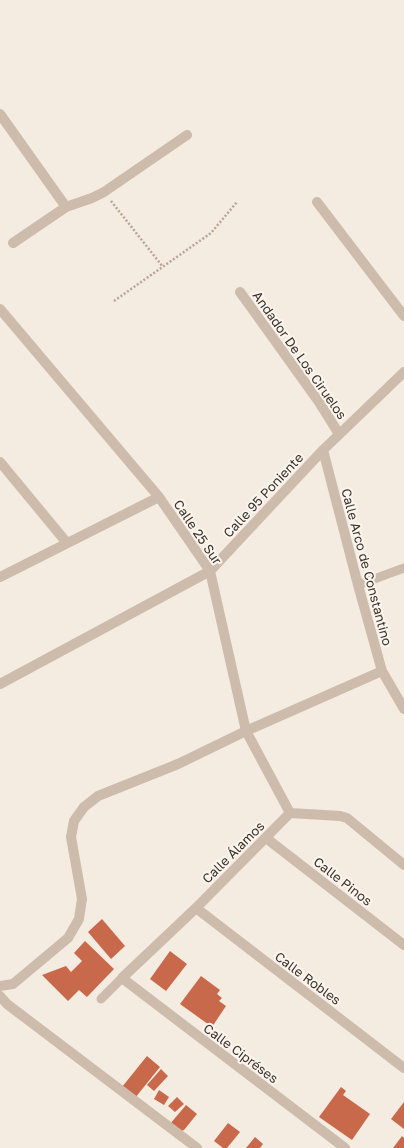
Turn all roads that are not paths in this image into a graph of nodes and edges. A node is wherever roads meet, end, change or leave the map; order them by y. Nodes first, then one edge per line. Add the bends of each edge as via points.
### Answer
1 (0, 114) edge
2 (187, 135) dead end
3 (317, 202) dead end
4 (66, 207) junction
5 (13, 243) dead end
6 (240, 292) dead end
7 (0, 309) edge
8 (404, 316) edge
9 (404, 372) edge
10 (339, 434) junction
11 (322, 450) junction
12 (0, 462) edge
13 (159, 497) junction
14 (67, 543) junction
15 (404, 568) edge
16 (210, 571) junction
17 (0, 577) edge
18 (358, 585) junction
19 (382, 671) junction
20 (0, 684) edge
21 (404, 709) edge
22 (246, 731) junction
23 (290, 813) junction
24 (266, 838) junction
25 (404, 865) edge
26 (196, 908) junction
27 (404, 945) edge
28 (122, 978) junction
29 (0, 986) edge
30 (0, 996) edge
31 (101, 1000) dead end
32 (404, 1068) edge
33 (197, 1148) edge
34 (345, 1148) edge

1 - 4 street
2 - 4 street via 104,192
3 - 8 street
4 - 5 street
6 - 10 street, Andador De Los Ciruelos
7 - 13 street, Calle 25 Sur
9 - 10 street, Calle 95 Poniente
10 - 11 street, Calle 95 Poniente
11 - 16 street, Calle 95 Poniente
11 - 18 street, Calle Arco de Constantino
12 - 14 street
13 - 14 street
13 - 16 street, Calle 25 Sur
14 - 17 street
15 - 18 lane
16 - 20 street, Calle 95 Poniente
16 - 22 street, Calle 25 Sur
18 - 19 street, Calle Arco de Constantino
19 - 21 street, Calle Arco de Constantino
19 - 22 street
22 - 23 street, Calle 25 Sur
22 - 29 street via 178,764 98,796 84,807 74,821 71,837 82,899 79,919 68,938 13,984
23 - 24 street, Calle Álamos
23 - 25 street via 347,818
24 - 26 street, Calle Álamos
24 - 27 street, Calle Pinos
26 - 28 street, Calle Álamos
26 - 32 street, Calle Robles
28 - 31 lane, Calle Álamos
28 - 34 street, Calle Cipréses
30 - 33 street

